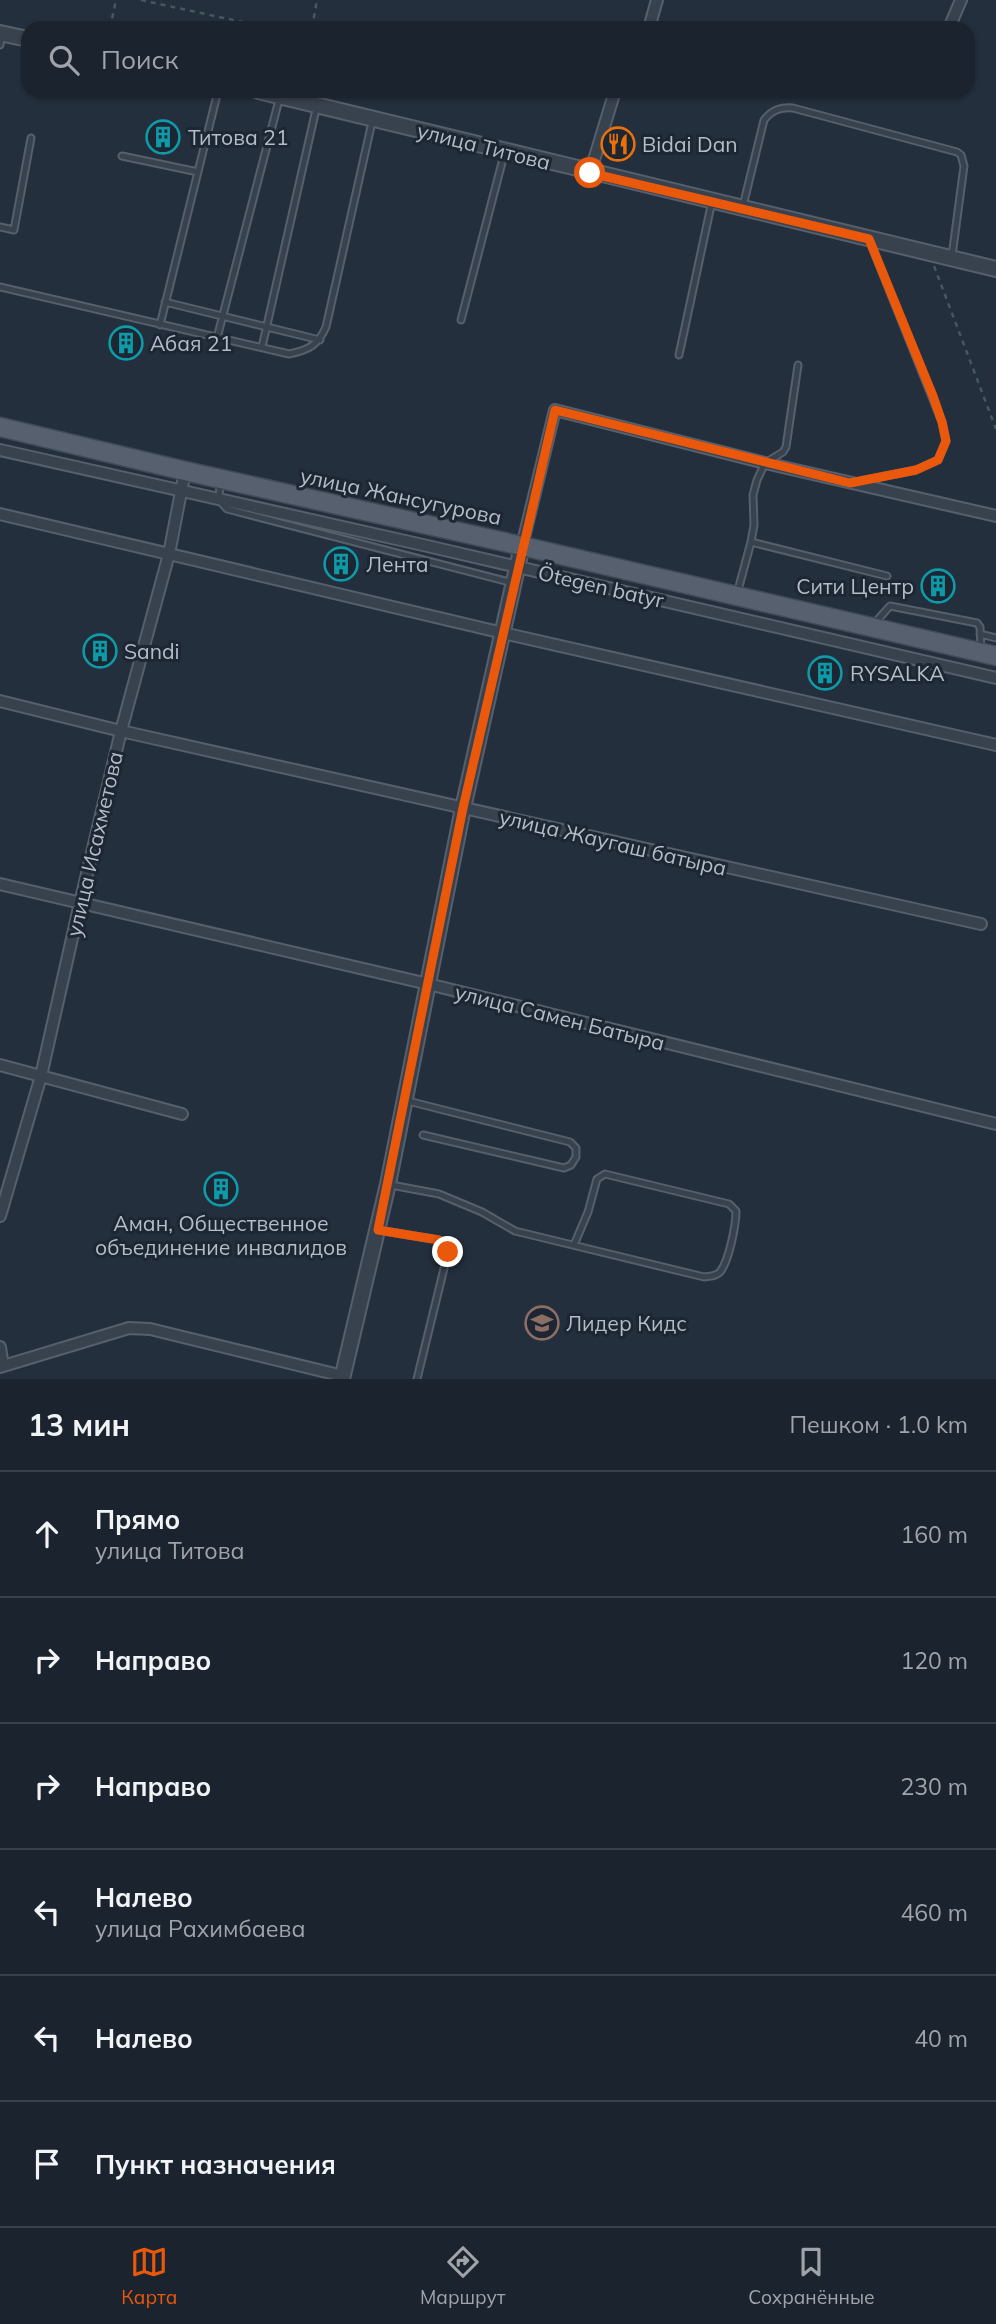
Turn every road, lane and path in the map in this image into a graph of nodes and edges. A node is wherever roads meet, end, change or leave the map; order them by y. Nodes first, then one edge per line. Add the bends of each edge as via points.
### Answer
1 (116, 0) edge
2 (141, 0) edge
3 (317, 0) edge
4 (657, 0) edge
5 (961, 0) edge
6 (112, 21) edge
7 (238, 21) edge
8 (313, 21) edge
9 (651, 21) edge
10 (952, 21) edge
11 (1, 37) edge
12 (21, 38) edge
13 (216, 98) edge
14 (279, 98) edge
15 (288, 98) edge
16 (613, 98) edge
17 (317, 105) junction
18 (373, 119) junction
19 (31, 138) dead end
20 (505, 152) junction
21 (122, 156) dead end
22 (198, 172) junction
23 (590, 173) junction
24 (712, 201) junction
25 (743, 209) junction
26 (0, 227) edge
27 (869, 239) junction
28 (929, 253) junction
29 (952, 258) junction
30 (996, 269) edge
31 (0, 287) edge
32 (165, 302) junction
33 (223, 316) junction
34 (461, 320) dead end
35 (160, 325) junction
36 (266, 327) junction
37 (217, 338) junction
38 (320, 340) junction
39 (261, 348) junction
40 (679, 355) dead end
41 (798, 365) dead end
42 (0, 427) edge
43 (996, 429) edge
44 (0, 450) edge
45 (765, 463) junction
46 (185, 471) junction
47 (221, 479) junction
48 (850, 483) junction
49 (0, 514) edge
50 (996, 516) edge
51 (751, 542) junction
52 (522, 546) junction
53 (169, 554) junction
54 (887, 576) dead end
55 (514, 583) junction
56 (736, 596) junction
57 (871, 628) junction
58 (503, 633) junction
59 (980, 634) junction
60 (996, 638) edge
61 (989, 655) edge
62 (996, 678) edge
63 (0, 701) edge
64 (121, 731) junction
65 (996, 745) edge
66 (463, 808) junction
67 (0, 884) edge
68 (80, 902) junction
69 (981, 924) dead end
70 (428, 984) junction
71 (0, 1065) edge
72 (41, 1076) junction
73 (405, 1101) junction
74 (182, 1114) dead end
75 (996, 1124) edge
76 (423, 1135) dead end
77 (388, 1184) junction
78 (0, 1216) edge
79 (378, 1230) junction
80 (574, 1245) junction
81 (0, 1348) edge
82 (1, 1367) edge
83 (342, 1377) edge
84 (417, 1379) edge

1 - 6 path
2 - 7 path
3 - 8 path
4 - 9 street
5 - 10 street
11 - 12 street
13 - 22 lane
14 - 33 lane
15 - 17 street, улица Титова
16 - 23 street
17 - 18 street, улица Титова
17 - 36 lane
18 - 20 street, улица Титова
18 - 38 lane
19 - 26 lane via 13,230
20 - 23 street, улица Титова
20 - 34 lane
21 - 22 lane
22 - 32 lane
23 - 24 street, улица Титова
24 - 25 street, улица Титова
24 - 40 lane
25 - 27 street, улица Титова
25 - 29 lane via 764,120 771,111 793,108 961,155 964,166
27 - 28 street, улица Титова
27 - 48 lane via 933,396 946,441 938,460 916,470
28 - 29 street, улица Титова
28 - 43 path
29 - 30 street, улица Титова
31 - 35 lane
32 - 33 lane
32 - 35 lane
33 - 36 lane
33 - 37 lane
35 - 37 lane
36 - 38 lane
36 - 39 lane
37 - 39 lane
38 - 39 lane via 310,349 289,354
41 - 45 lane via 786,447
42 - 46 main road, улица Жансугурова
44 - 62 street, Ötegen batyr
45 - 48 street
45 - 51 lane via 753,495
45 - 52 street via 555,410
46 - 47 main road, улица Жансугурова
46 - 53 street, улица Исахметова
47 - 52 main road, улица Жансугурова
47 - 55 lane via 218,496 228,509
48 - 50 street
49 - 53 street
51 - 54 lane
51 - 56 lane
52 - 55 street
52 - 56 main road, улица Жансугурова
53 - 58 street
53 - 64 street, улица Исахметова
55 - 58 street
56 - 57 main road, улица Жансугурова
57 - 59 lane via 894,606 976,623
57 - 61 main road, улица Жансугурова
58 - 65 street
58 - 66 street
59 - 60 lane
59 - 61 lane
63 - 64 street, улица Жаугаш батыра
64 - 66 street, улица Жаугаш батыра
64 - 68 street, улица Исахметова
66 - 69 street, улица Жаугаш батыра
66 - 70 street
67 - 68 street, улица Самен Батыра
68 - 70 street, улица Самен Батыра
68 - 72 street, улица Исахметова
70 - 73 street
70 - 75 street, улица Самен Батыра
71 - 72 street
72 - 74 street
72 - 78 street, улица Исахметова
73 - 76 lane via 570,1142 576,1157 564,1168
73 - 77 street
77 - 79 street
77 - 80 lane via 439,1194 515,1231
79 - 83 street
79 - 84 lane via 439,1240 447,1247
80 - 80 lane via 597,1179 605,1174 729,1204 736,1211 733,1236 721,1270 714,1276
81 - 82 street
82 - 83 street via 129,1328 150,1329

